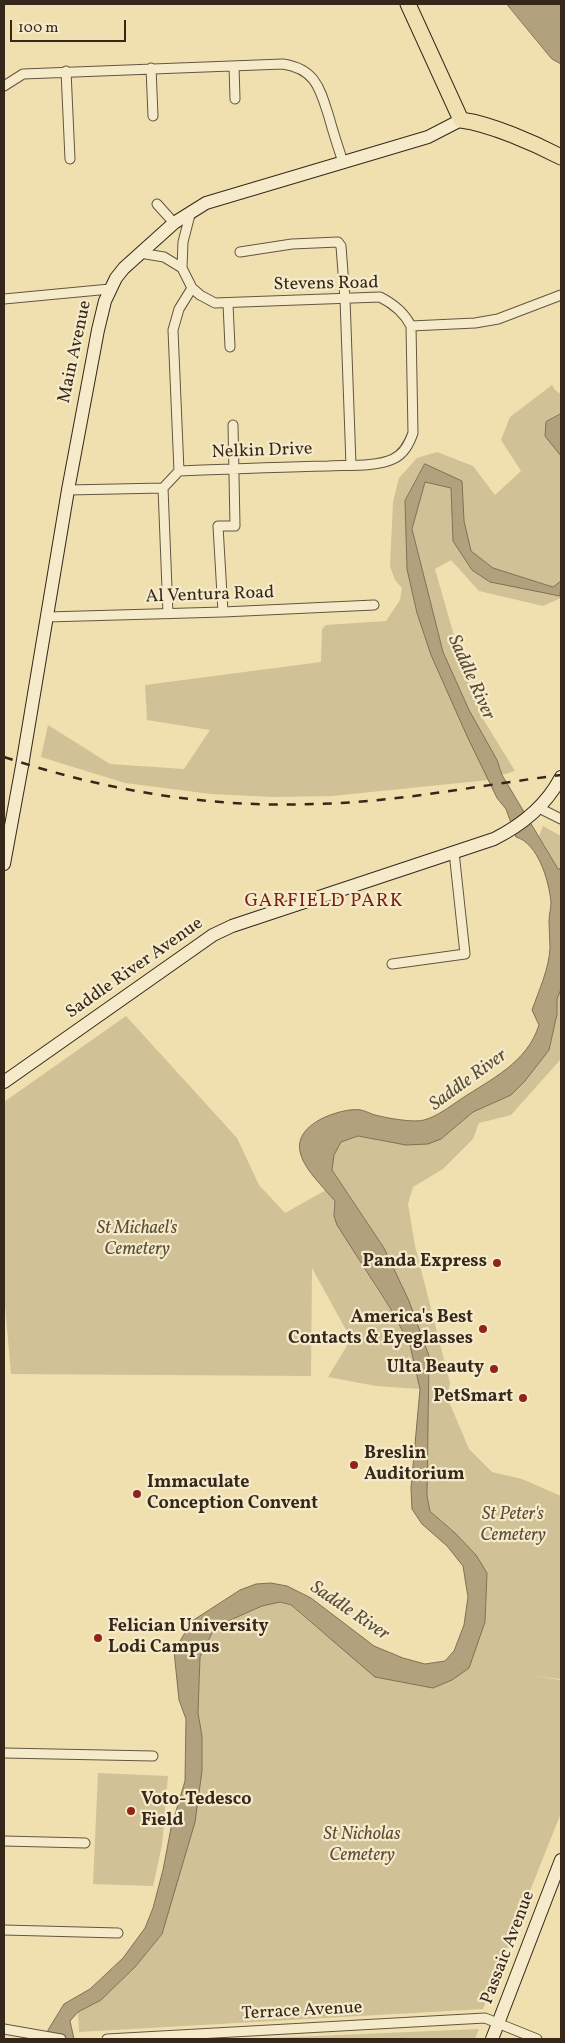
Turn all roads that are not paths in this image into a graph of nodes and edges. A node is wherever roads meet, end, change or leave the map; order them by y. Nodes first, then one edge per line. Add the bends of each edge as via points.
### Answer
1 (412, 6) edge
2 (234, 66) junction
3 (151, 68) junction
4 (66, 71) junction
5 (4, 86) edge
6 (235, 99) dead end
7 (153, 116) dead end
8 (461, 120) junction
9 (561, 157) edge
10 (70, 159) dead end
11 (342, 162) junction
12 (157, 204) dead end
13 (191, 210) junction
14 (174, 223) junction
15 (240, 252) dead end
16 (140, 253) junction
17 (182, 268) junction
18 (192, 288) junction
19 (110, 289) junction
20 (561, 295) edge
21 (4, 299) edge
22 (345, 299) junction
23 (228, 304) junction
24 (412, 326) junction
25 (230, 347) dead end
26 (233, 425) dead end
27 (351, 465) junction
28 (234, 469) junction
29 (178, 471) junction
30 (163, 488) junction
31 (68, 490) junction
32 (374, 605) dead end
33 (223, 612) junction
34 (168, 614) junction
35 (47, 617) junction
36 (561, 777) edge
37 (537, 810) junction
38 (561, 819) edge
39 (454, 852) junction
40 (4, 864) edge
41 (392, 964) dead end
42 (4, 1082) edge
43 (4, 1752) edge
44 (153, 1756) dead end
45 (4, 1841) edge
46 (85, 1842) dead end
47 (560, 1866) edge
48 (4, 1930) edge
49 (118, 1933) dead end
50 (498, 2024) junction
51 (4, 2029) edge
52 (61, 2039) edge
53 (107, 2039) edge
54 (492, 2039) edge
55 (537, 2039) edge

1 - 8 main road
2 - 3 street
2 - 6 street
2 - 11 street via 283,64 309,75 321,90
3 - 4 street
3 - 7 street
4 - 5 street via 23,74
4 - 10 street
8 - 9 main road via 524,140
8 - 11 street, Main Avenue via 428,137
11 - 13 street, Main Avenue via 212,200
12 - 14 street
13 - 14 street, Main Avenue
13 - 17 street via 183,242
14 - 16 street, Main Avenue
15 - 22 street via 292,244 338,242 342,251
16 - 17 street via 164,257
16 - 19 street, Main Avenue via 124,268
17 - 18 street
18 - 23 street, Stevens Road via 209,301
18 - 29 street via 179,309 172,330
19 - 21 street
19 - 31 street, Main Avenue via 98,330
20 - 24 street via 498,320
22 - 23 street, Stevens Road
22 - 24 street, Stevens Road via 380,297 400,310
22 - 27 street
23 - 25 street
24 - 27 street, Nelkin Drive via 413,433 409,445 385,462
26 - 28 street
27 - 28 street, Nelkin Drive
28 - 29 street, Nelkin Drive
28 - 33 street via 234,526 218,526
29 - 30 street
30 - 31 street
30 - 34 street
31 - 35 street, Main Avenue
32 - 33 street, Al Ventura Road
33 - 34 street, Al Ventura Road
34 - 35 street, Al Ventura Road
35 - 40 street, Main Avenue
36 - 37 street, Saddle River Avenue
37 - 38 street
37 - 39 street, Saddle River Avenue via 506,833
39 - 41 street via 465,954
39 - 42 street, Saddle River Avenue via 224,930 174,961
43 - 44 street
45 - 46 street
47 - 50 street, Passaic Avenue
48 - 49 street
50 - 53 street, Terrace Avenue via 485,2018
50 - 54 street, Passaic Avenue
50 - 55 street, Terrace Avenue
51 - 52 street

